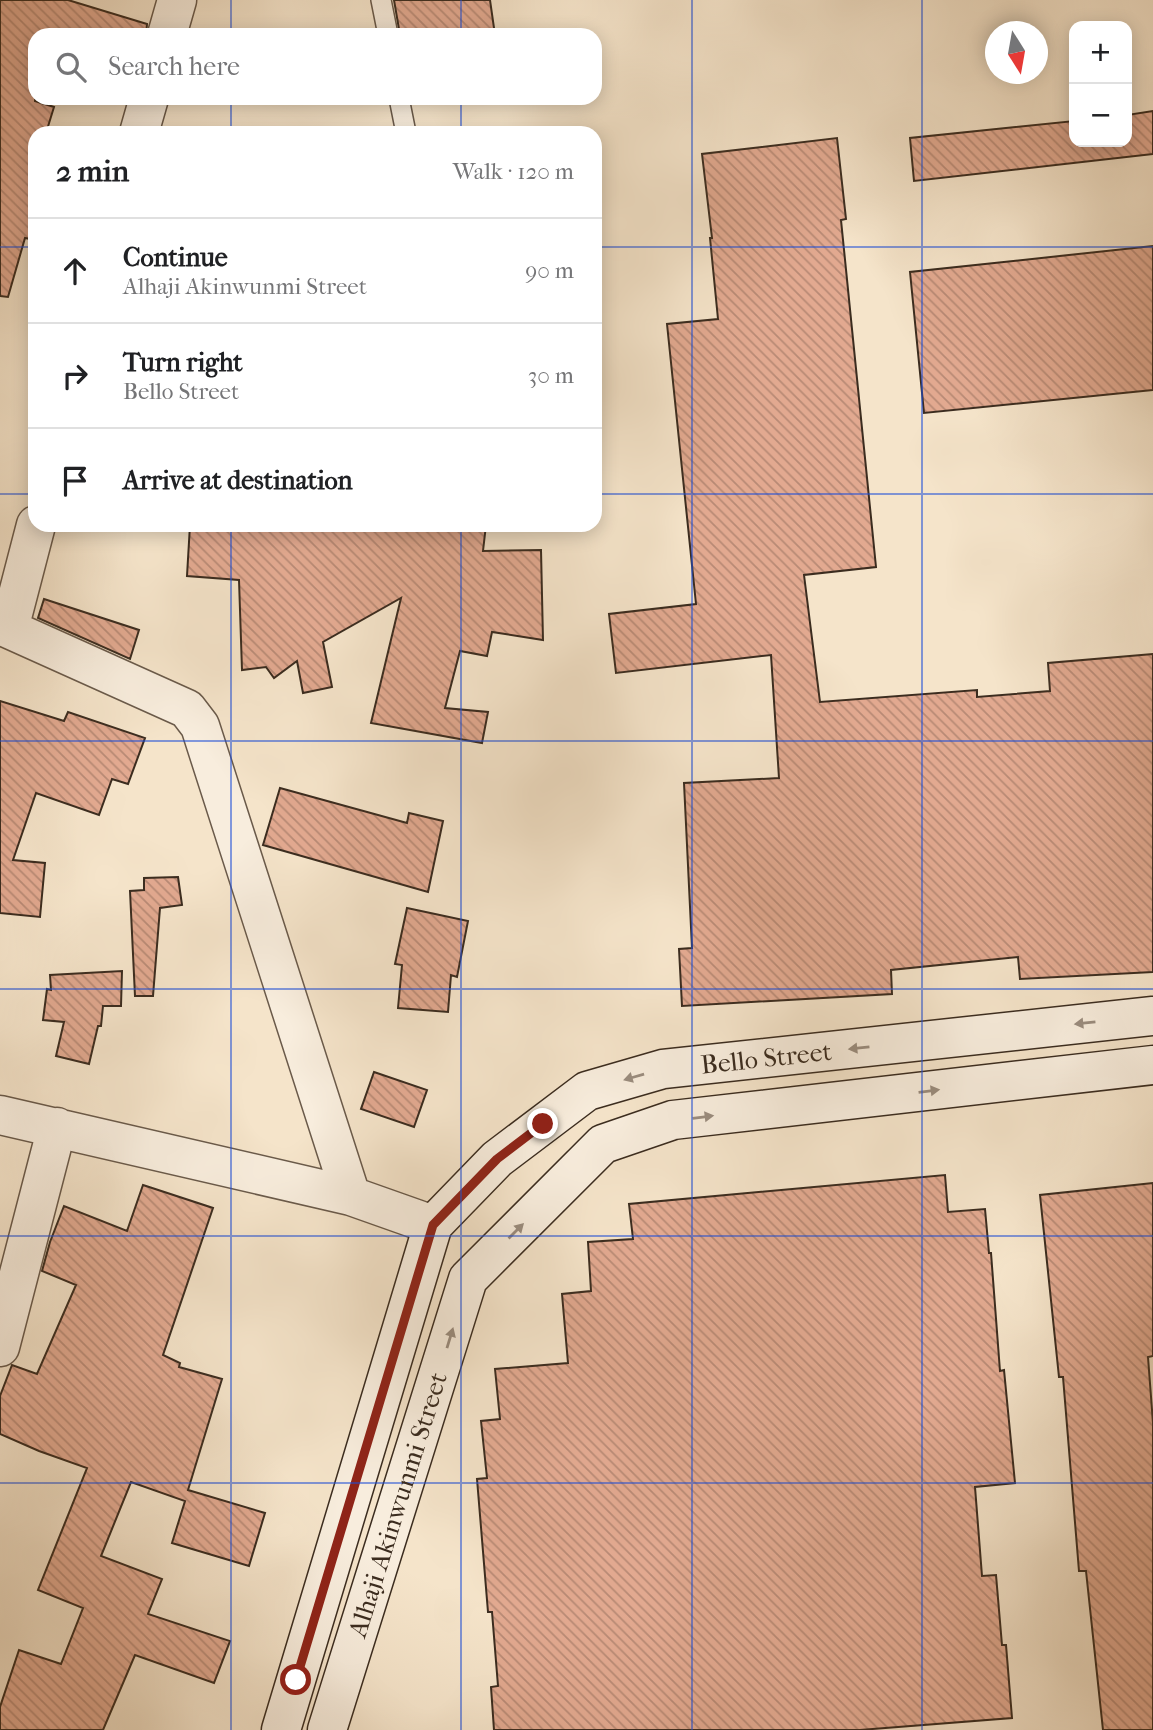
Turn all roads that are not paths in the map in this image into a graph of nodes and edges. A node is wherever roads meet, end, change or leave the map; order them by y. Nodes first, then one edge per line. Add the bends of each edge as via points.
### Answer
1 (177, 0) edge
2 (381, 0) edge
3 (169, 28) edge
4 (387, 28) edge
5 (147, 105) edge
6 (400, 105) edge
7 (141, 126) edge
8 (405, 126) edge
9 (34, 532) edge
10 (5, 627) edge
11 (1153, 1016) edge
12 (1153, 1065) edge
13 (0, 1115) edge
14 (57, 1127) junction
15 (351, 1196) junction
16 (433, 1225) junction
17 (468, 1279) joint
18 (0, 1347) edge
19 (296, 1680) junction
20 (338, 1693) junction
21 (281, 1730) edge
22 (327, 1730) edge

1 - 3 street
2 - 4 lane
5 - 7 street
6 - 8 lane
9 - 10 street
10 - 15 street via 187,709 200,726
11 -> 16 street, Bello Street via 663,1069 587,1091 497,1159
17 -> 12 street, Bello Street via 603,1144 673,1120
13 - 14 street
14 - 15 street
14 - 18 street
15 - 16 street
16 - 19 street, Alhaji Akinwunmi Street
20 -> 17 street, Alhaji Akinwunmi Street
19 - 20 street
19 - 21 street, Alhaji Akinwunmi Street
20 - 22 street, Alhaji Akinwunmi Street

